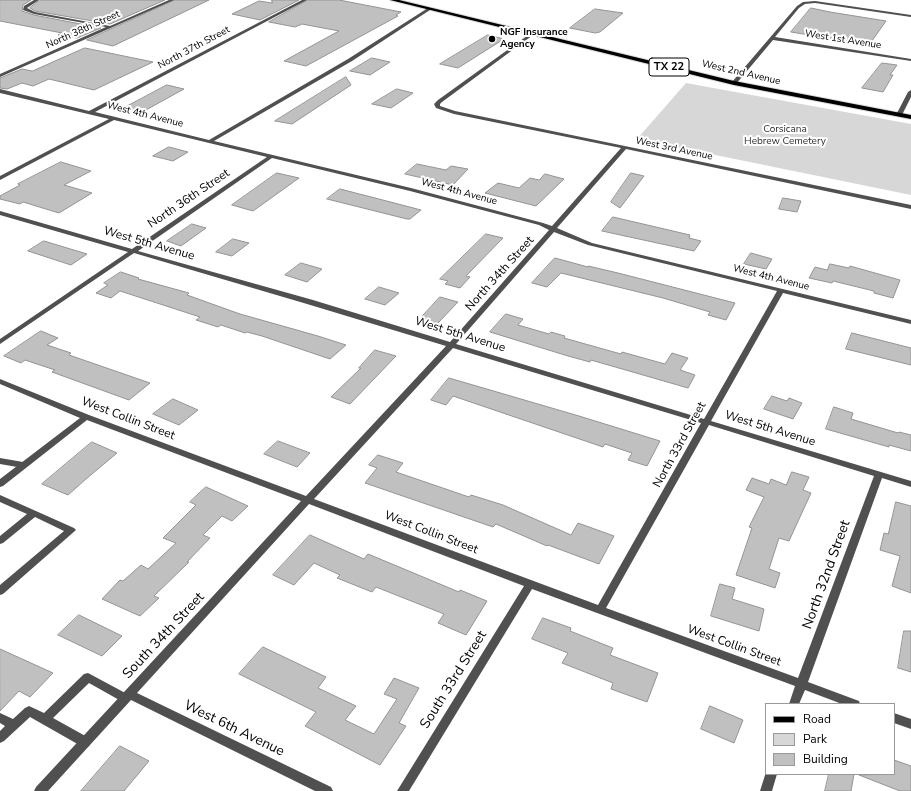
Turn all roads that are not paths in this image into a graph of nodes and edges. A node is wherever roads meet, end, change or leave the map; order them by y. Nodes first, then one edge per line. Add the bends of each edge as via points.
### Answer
1 (37, 0) edge
2 (172, 0) edge
3 (305, 0) edge
4 (390, 0) edge
5 (806, 1) edge
6 (428, 9) junction
7 (911, 16) edge
8 (111, 28) junction
9 (531, 34) junction
10 (772, 38) junction
11 (911, 60) edge
12 (0, 76) edge
13 (734, 82) junction
14 (0, 91) edge
15 (911, 92) edge
16 (91, 112) junction
17 (899, 115) junction
18 (911, 117) edge
19 (114, 118) junction
20 (210, 141) junction
21 (624, 148) junction
22 (272, 156) junction
23 (0, 178) edge
24 (911, 207) edge
25 (0, 213) edge
26 (554, 230) junction
27 (132, 252) junction
28 (781, 290) junction
29 (911, 322) edge
30 (0, 342) edge
31 (452, 345) junction
32 (0, 381) edge
33 (86, 417) junction
34 (707, 422) junction
35 (0, 461) edge
36 (24, 466) junction
37 (879, 474) junction
38 (0, 484) edge
39 (911, 484) edge
40 (0, 498) edge
41 (308, 501) junction
42 (34, 513) junction
43 (0, 541) edge
44 (530, 584) junction
45 (0, 591) edge
46 (600, 610) junction
47 (801, 685) junction
48 (127, 696) junction
49 (794, 703) edge
50 (852, 703) edge
51 (0, 718) edge
52 (895, 718) edge
53 (44, 720) junction
54 (911, 724) edge
55 (14, 725) junction
56 (0, 738) edge
57 (85, 742) junction
58 (771, 775) edge
59 (40, 791) edge
60 (327, 791) edge
61 (403, 791) edge
62 (766, 791) edge

1 - 8 street via 28,4 25,9
2 - 8 street, North 38th Street
3 - 16 street, North 37th Street
4 - 6 main road, TX 22
5 - 7 street
5 - 10 street via 798,6
6 - 9 main road, West 2nd Avenue / TX 22
6 - 20 street via 350,60
8 - 12 street, North 38th Street
9 - 13 main road, West 2nd Avenue / TX 22
9 - 21 street, West 3rd Avenue via 437,104 438,107
10 - 11 street, West 1st Avenue
10 - 13 street
13 - 17 main road, West 2nd Avenue / TX 22
14 - 16 street, West 4th Avenue
15 - 17 street
16 - 19 street, West 4th Avenue
17 - 18 main road, West 2nd Avenue / TX 22
19 - 20 street, West 4th Avenue
19 - 23 street
20 - 22 street, West 4th Avenue
21 - 24 street, West 3rd Avenue
21 - 26 street, North 34th Street
22 - 26 street, West 4th Avenue via 541,224
22 - 27 street, North 36th Street
25 - 27 street, West 5th Avenue
26 - 28 street, West 4th Avenue via 590,244
26 - 31 street, North 34th Street
27 - 30 street, North 36th Street
27 - 31 street, West 5th Avenue
28 - 29 street, West 4th Avenue
28 - 34 street, North 33rd Street
31 - 34 street, West 5th Avenue
31 - 41 street, North 34th Street
32 - 33 street, West Collin Street
33 - 36 street
33 - 41 street, West Collin Street
34 - 37 street, West 5th Avenue
34 - 46 street, North 33rd Street
35 - 36 street
36 - 38 street
37 - 39 street, West 5th Avenue
37 - 47 street, North 32nd Street
40 - 42 street
41 - 44 street, West Collin Street
41 - 48 street, South 34th Street
42 - 43 street
42 - 45 street via 71,530
44 - 46 street, West Collin Street
44 - 61 street, South 33rd Street
46 - 47 street, West Collin Street
47 - 49 street, North 32nd Street
47 - 50 street, West Collin Street
48 - 53 street, West 6th Avenue via 88,677
48 - 57 street, South 34th Street
48 - 60 street, West 6th Avenue
51 - 55 street
52 - 54 street
53 - 55 street via 29,711
53 - 57 street
55 - 56 street
57 - 59 street, South 34th Street
58 - 62 street

